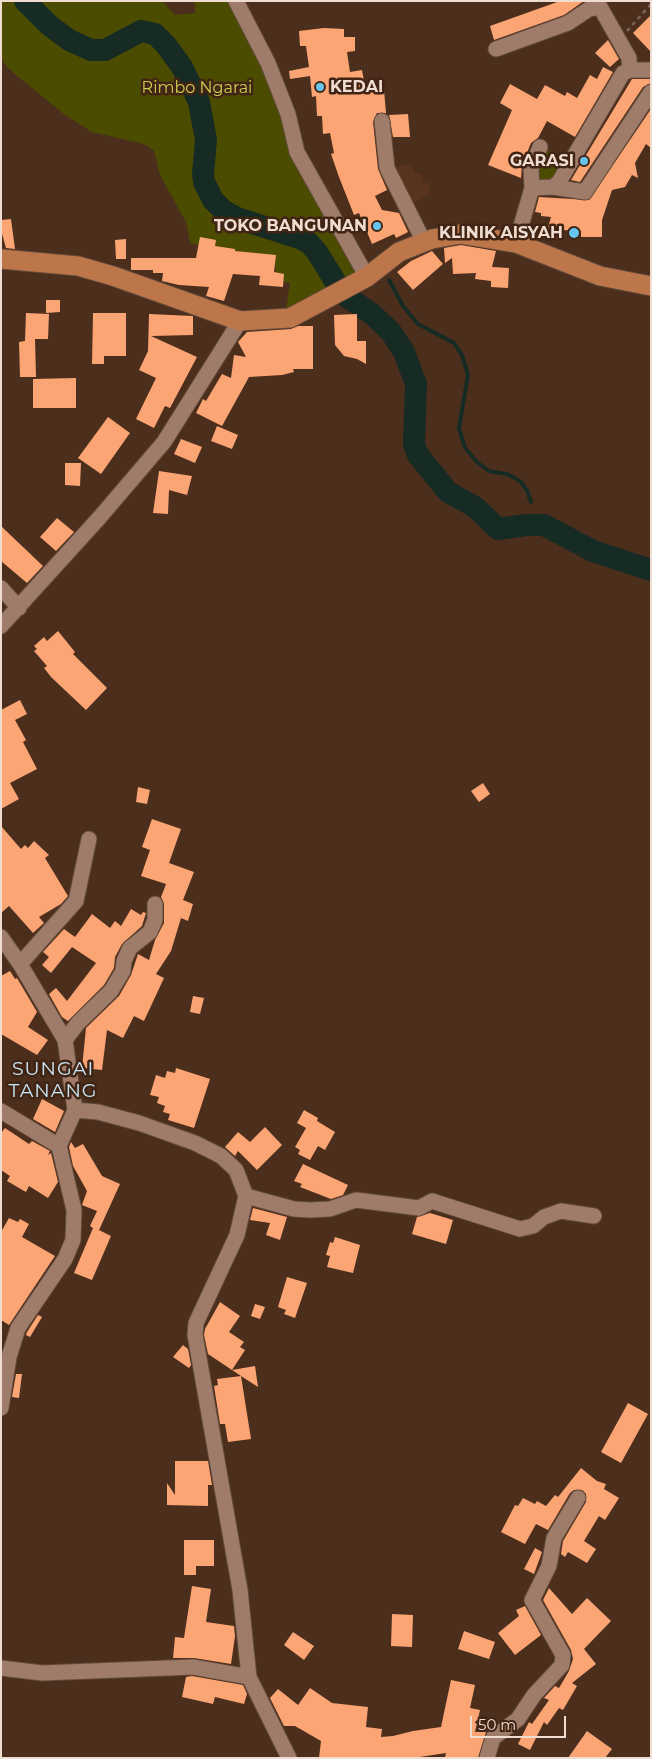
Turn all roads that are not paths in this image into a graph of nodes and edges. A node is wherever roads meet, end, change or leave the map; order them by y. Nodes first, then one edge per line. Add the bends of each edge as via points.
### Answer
1 (236, 1) edge
2 (496, 49) dead end
3 (630, 70) junction
4 (651, 70) edge
5 (651, 92) edge
6 (382, 120) dead end
7 (540, 147) dead end
8 (553, 187) junction
9 (532, 188) junction
10 (424, 242) junction
11 (516, 244) junction
12 (1, 258) edge
13 (366, 277) junction
14 (651, 286) edge
15 (240, 321) junction
16 (1, 588) edge
17 (18, 608) junction
18 (1, 626) edge
19 (90, 839) dead end
20 (155, 904) dead end
21 (1, 937) edge
22 (20, 964) junction
23 (65, 1040) junction
24 (75, 1110) junction
25 (1, 1111) edge
26 (59, 1146) junction
27 (246, 1196) junction
28 (594, 1216) dead end
29 (1, 1408) edge
30 (578, 1498) dead end
31 (1, 1668) edge
32 (249, 1677) junction
33 (289, 1758) edge
34 (487, 1758) edge

1 - 13 street via 268,62 288,114 297,152
2 - 3 street via 568,23 600,7 629,58
3 - 4 street
3 - 8 street via 624,73
5 - 8 street via 585,192
6 - 10 street via 386,168
7 - 9 street via 531,168
8 - 9 street
9 - 11 street
10 - 11 main road via 461,234
10 - 13 main road via 399,252
11 - 14 main road via 600,276
12 - 15 main road via 86,269 113,276
13 - 15 main road via 290,318
15 - 17 street via 164,442
16 - 17 street
17 - 18 street
19 - 22 street via 76,901
20 - 23 street via 150,932 130,948 111,991
21 - 22 street
22 - 23 street
23 - 24 street
24 - 26 street
24 - 27 street via 98,1112 139,1123 195,1143 220,1156 236,1170
25 - 26 street
26 - 29 street via 74,1210 74,1240 65,1259 18,1328 8,1357
27 - 28 street via 302,1209 330,1209 356,1200 419,1208 432,1201 520,1229 561,1211
27 - 32 street via 237,1235 196,1323 195,1335 240,1590
30 - 34 street via 554,1538 549,1566 532,1600 562,1655 562,1665 534,1695 518,1719 494,1738
31 - 32 street via 42,1673 194,1667
32 - 33 street

